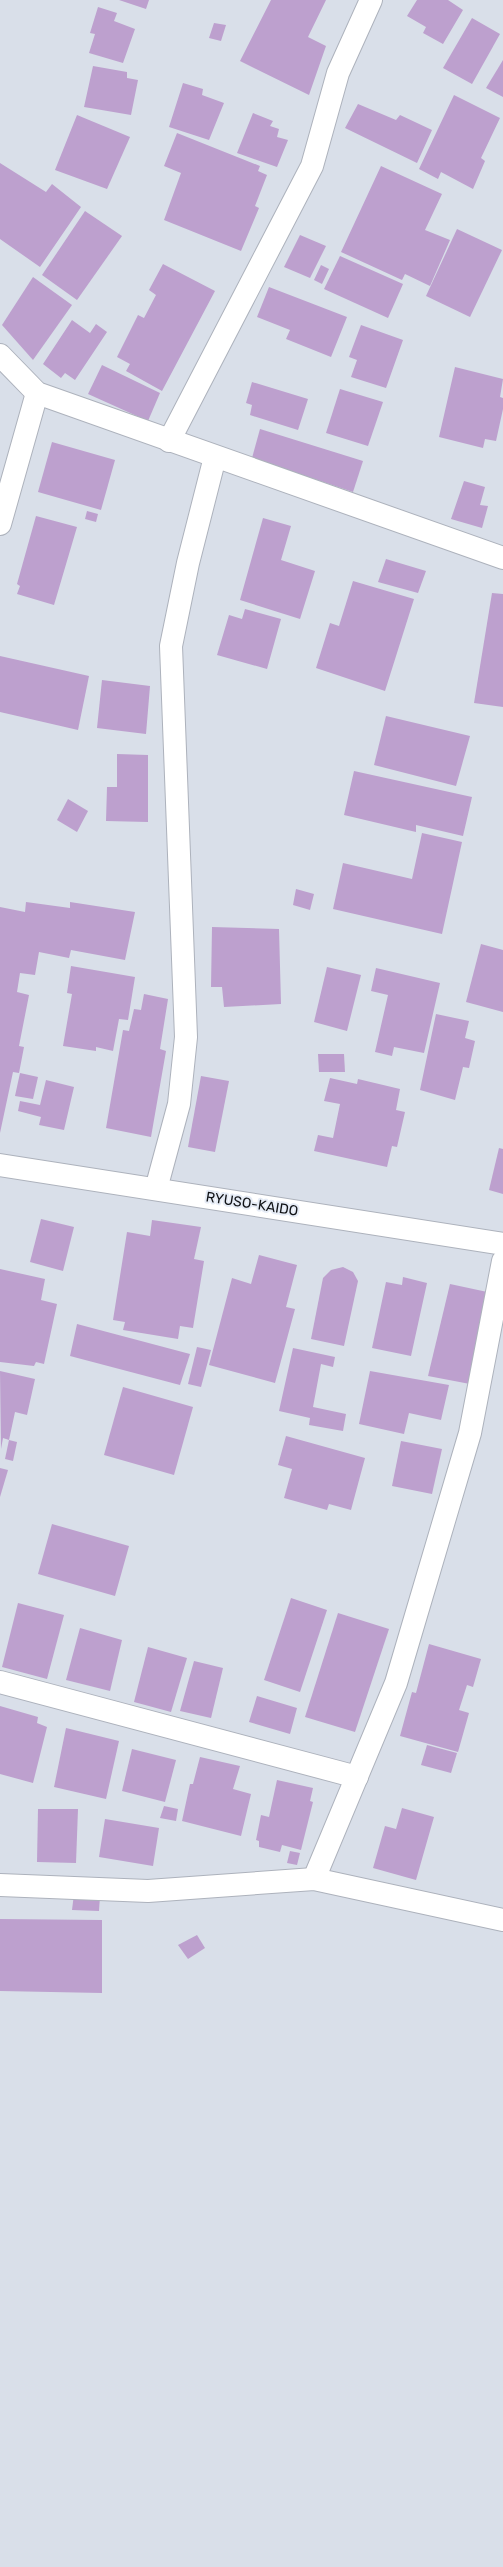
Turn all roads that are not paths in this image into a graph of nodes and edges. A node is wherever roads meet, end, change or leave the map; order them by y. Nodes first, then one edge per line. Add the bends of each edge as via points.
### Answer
1 (371, 0) edge
2 (0, 355) edge
3 (37, 393) junction
4 (169, 441) junction
5 (215, 457) junction
6 (0, 524) edge
7 (503, 558) edge
8 (0, 1165) edge
9 (156, 1189) junction
10 (503, 1244) edge
11 (503, 1261) edge
12 (0, 1682) edge
13 (357, 1776) junction
14 (314, 1879) junction
15 (0, 1885) edge
16 (503, 1920) edge

1 - 4 street via 338,73 312,166
2 - 3 street
3 - 4 street
3 - 6 street
4 - 5 street
5 - 7 street
5 - 9 street via 188,563 171,646 186,1037 179,1104
8 - 9 street, RYUSO-KAIDO
9 - 10 street, RYUSO-KAIDO
11 - 13 street via 470,1433 396,1683
12 - 13 street
13 - 14 street
14 - 15 street via 148,1891
14 - 16 street

